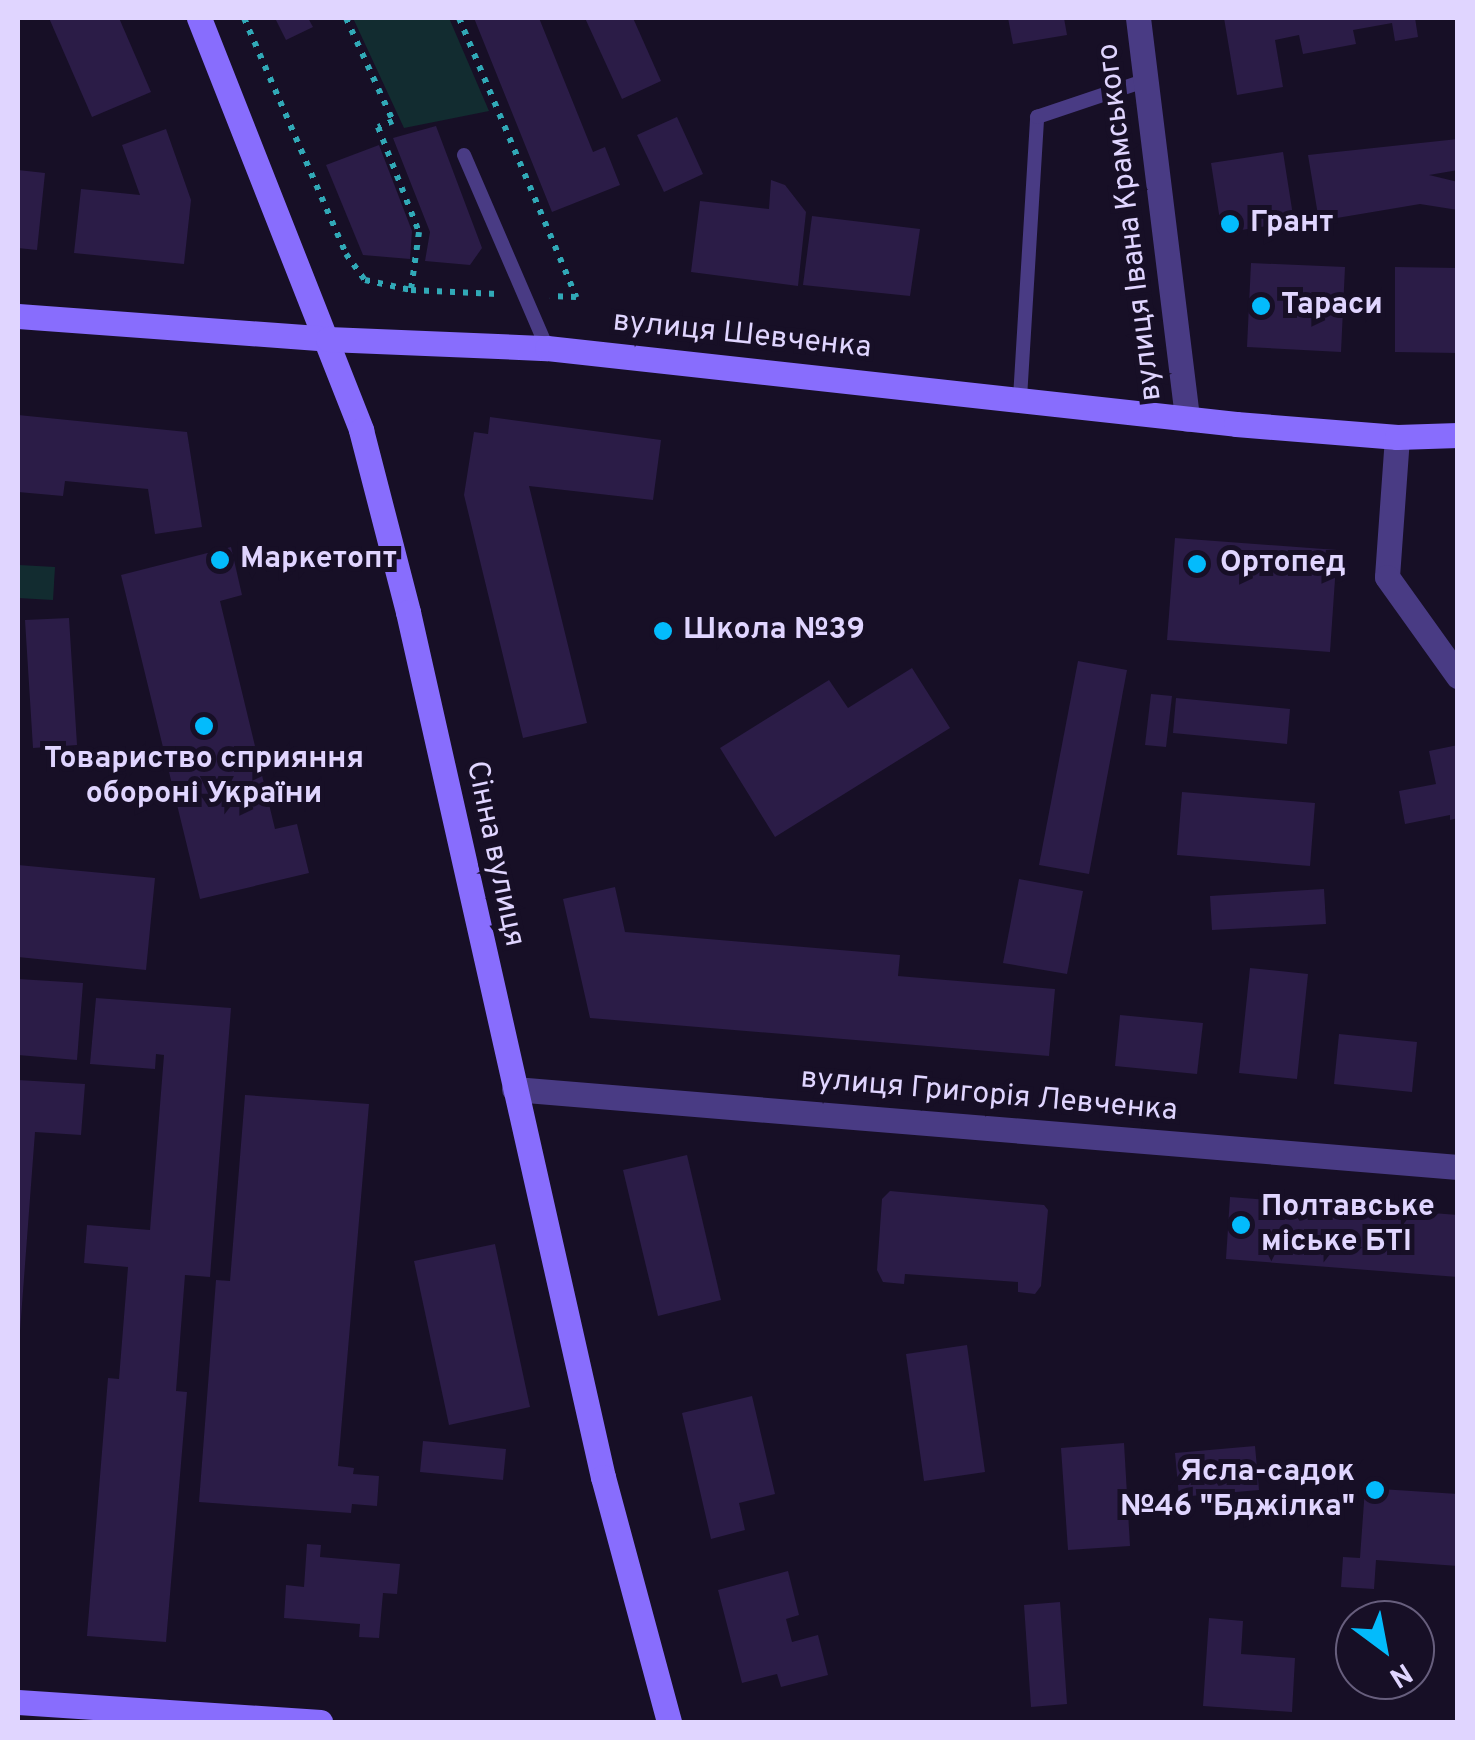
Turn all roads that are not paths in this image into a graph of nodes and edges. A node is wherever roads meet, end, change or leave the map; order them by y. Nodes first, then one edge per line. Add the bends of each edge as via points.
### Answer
1 (199, 18) edge
2 (1138, 18) edge
3 (1147, 80) junction
4 (464, 155) dead end
5 (18, 316) edge
6 (328, 339) junction
7 (547, 348) junction
8 (1020, 398) junction
9 (1187, 419) junction
10 (1458, 435) edge
11 (1396, 437) junction
12 (1458, 676) edge
13 (514, 1090) junction
14 (1458, 1167) edge
15 (18, 1702) edge
16 (108, 1716) edge
17 (320, 1722) edge
18 (669, 1722) edge

1 - 6 street, Сінна вулиця
2 - 3 street, вулиця Івана Крамського
3 - 8 lane via 1037,117
3 - 9 street, вулиця Івана Крамського
4 - 7 lane
5 - 6 street, вулиця Шевченка
6 - 7 street, вулиця Шевченка
6 - 13 street, Сінна вулиця via 362,430 408,612
7 - 8 street, вулиця Шевченка
8 - 9 street, вулиця Шевченка
9 - 11 street, вулиця Шевченка
10 - 11 street, вулиця Шевченка
11 - 12 street via 1387,577
13 - 14 street, вулиця Григорія Левченка
13 - 18 street, Сінна вулиця via 603,1476
15 - 16 street
16 - 17 street

